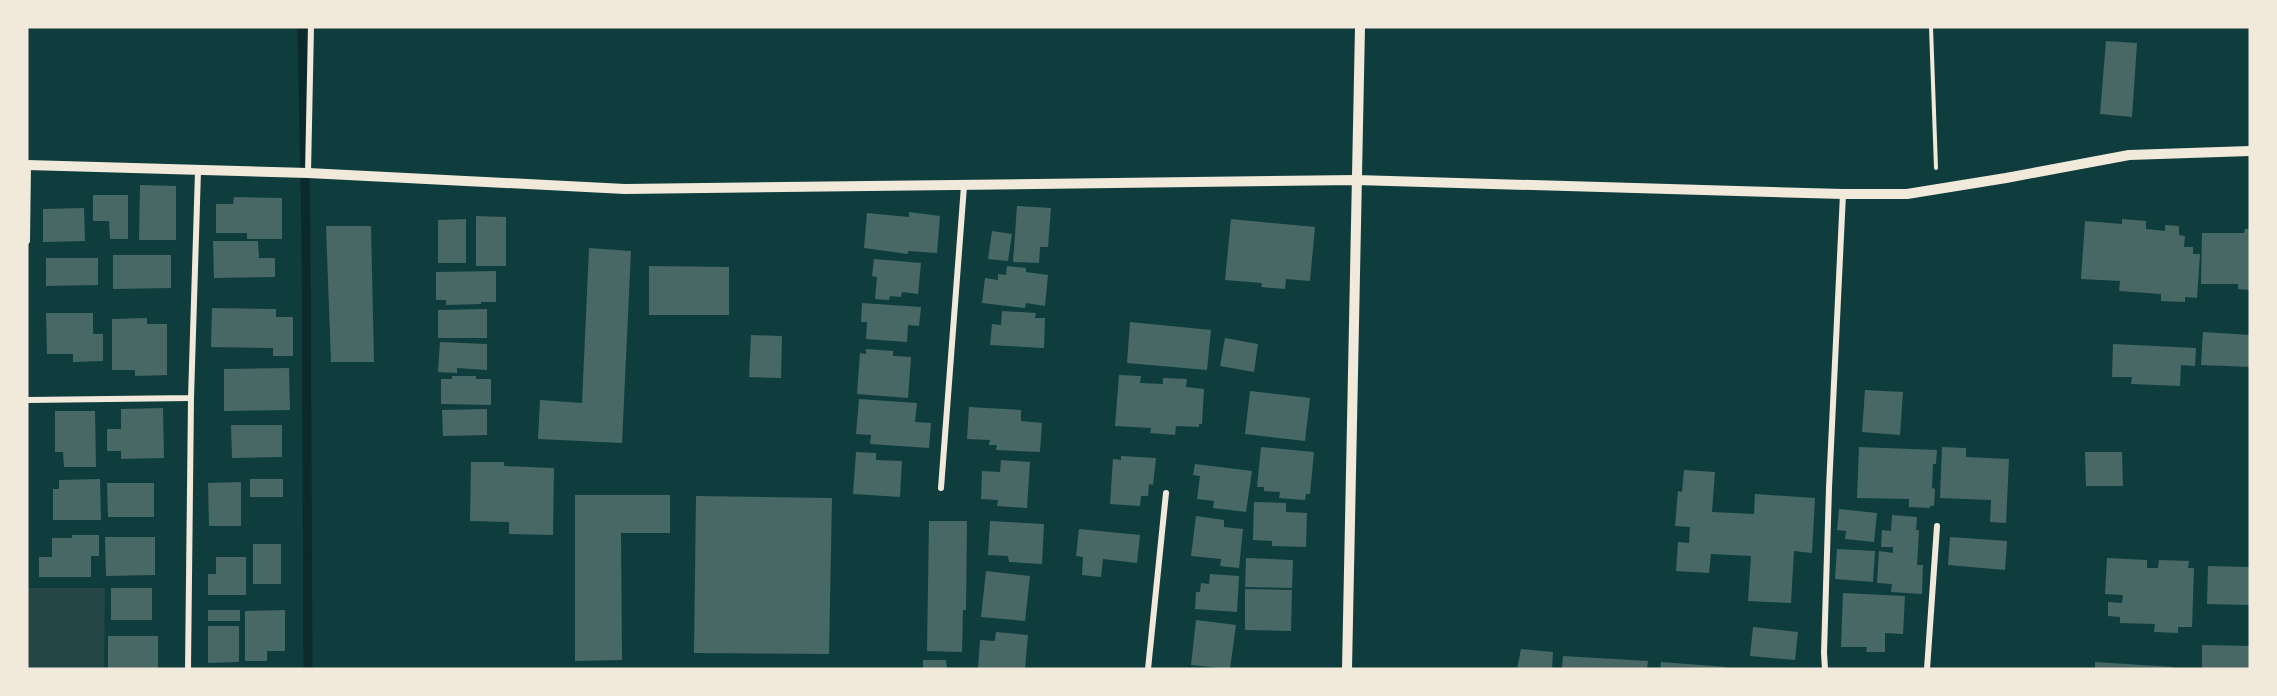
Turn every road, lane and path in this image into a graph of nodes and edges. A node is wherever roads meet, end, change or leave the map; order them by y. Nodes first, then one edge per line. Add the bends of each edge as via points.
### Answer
1 (311, 27) edge
2 (1359, 27) edge
3 (1931, 27) edge
4 (2250, 150) edge
5 (28, 165) edge
6 (198, 171) junction
7 (308, 173) junction
8 (1356, 180) junction
9 (964, 186) junction
10 (1936, 190) junction
11 (1843, 194) junction
12 (27, 241) edge
13 (191, 398) junction
14 (27, 400) edge
15 (941, 488) dead end
16 (1166, 493) dead end
17 (1937, 526) dead end
18 (188, 669) edge
19 (1148, 669) edge
20 (1347, 669) edge
21 (1825, 669) edge
22 (1927, 669) edge

1 - 7 street
2 - 8 street
3 - 10 path
4 - 10 street via 2129,155
5 - 6 street
5 - 12 street
6 - 7 street
6 - 13 street
7 - 9 street via 625,189
8 - 9 street
8 - 11 street
8 - 20 street
9 - 15 street
10 - 11 street
11 - 21 street
13 - 14 street
13 - 18 street
16 - 19 street
17 - 22 street

